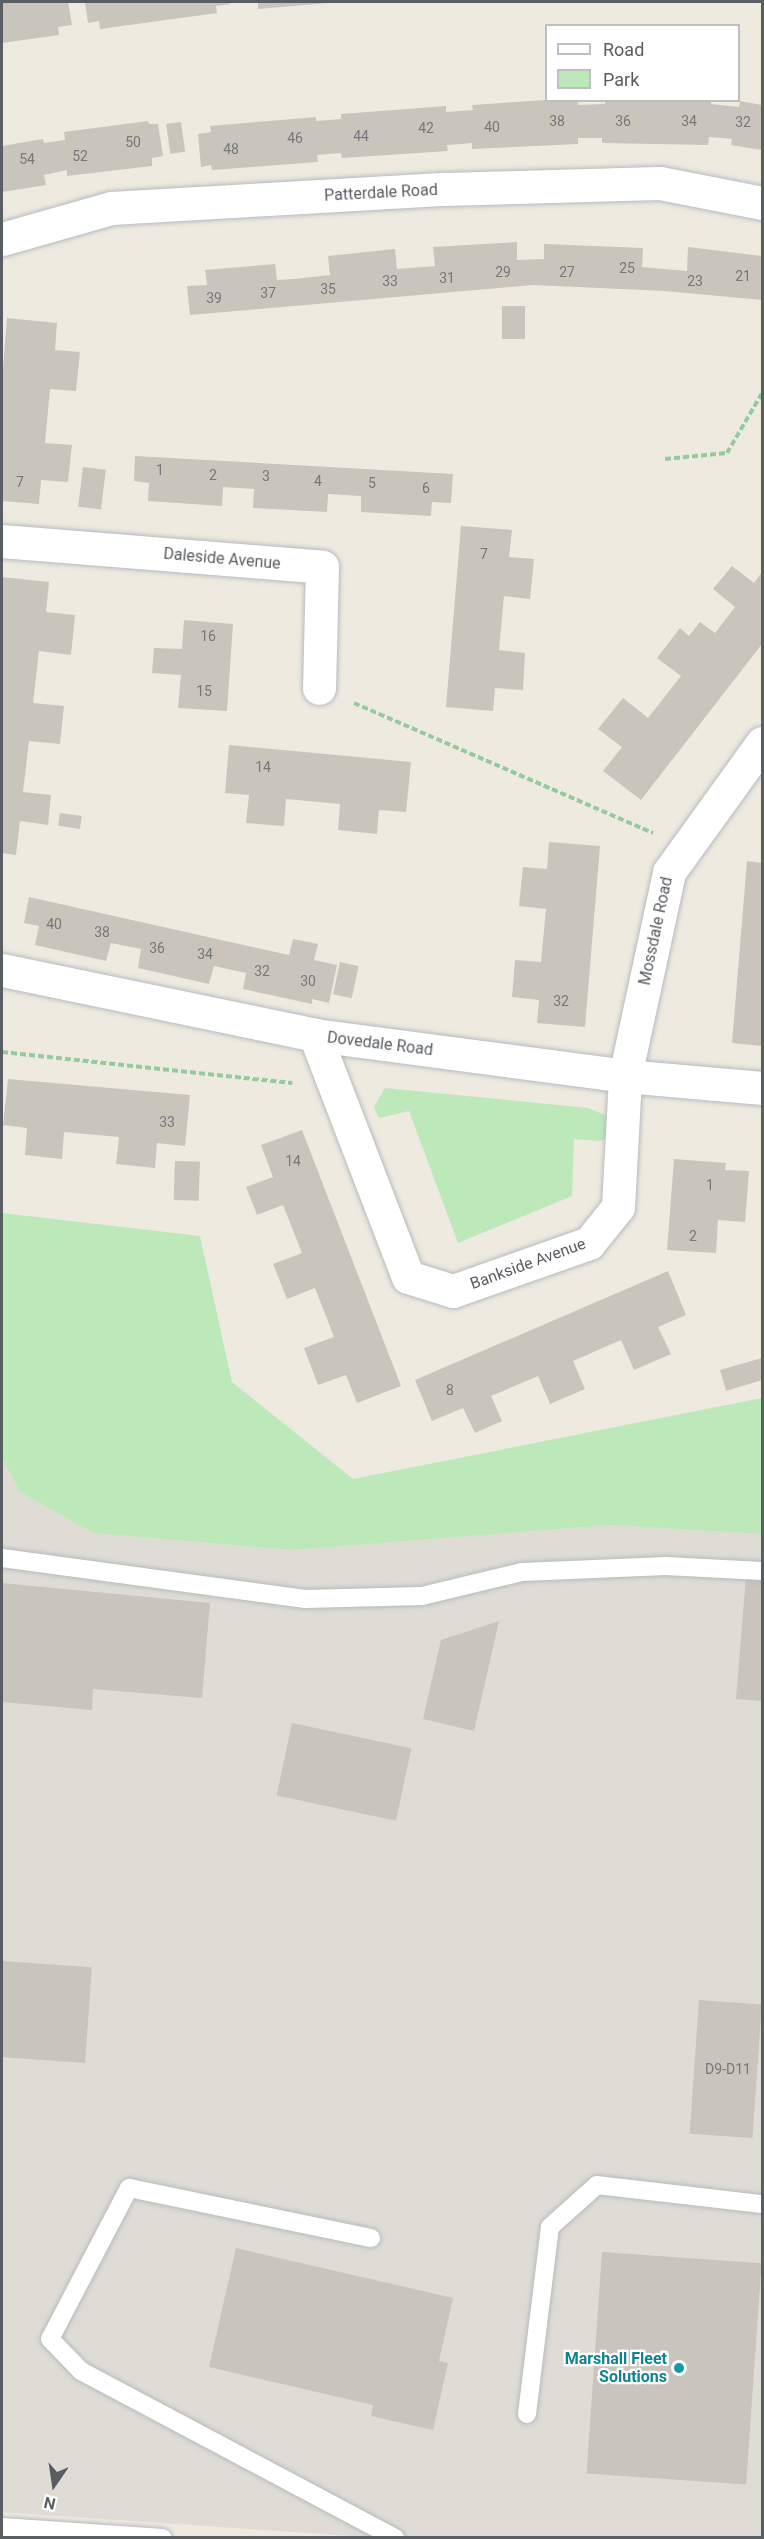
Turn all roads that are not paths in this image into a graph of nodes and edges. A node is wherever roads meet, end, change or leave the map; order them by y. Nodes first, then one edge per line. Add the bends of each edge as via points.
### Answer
1 (762, 203) edge
2 (2, 239) edge
3 (2, 541) edge
4 (319, 688) road end
5 (757, 759) edge
6 (2, 970) edge
7 (315, 1035) junction
8 (625, 1076) junction
9 (762, 1088) edge
10 (2, 1558) edge
11 (762, 1571) edge
12 (762, 2204) edge
13 (371, 2238) dead end
14 (527, 2414) dead end
15 (2, 2527) edge
16 (163, 2538) edge
17 (395, 2538) edge

1 - 2 street, Patterdale Road via 660,183 445,189 111,208
3 - 4 street, Daleside Avenue via 322,567
5 - 8 street, Mossdale Road via 684,846 669,872
6 - 7 street, Dovedale Road
7 - 8 street, Dovedale Road
7 - 8 street, Bankside Avenue via 408,1277 453,1291 589,1243 618,1207
8 - 9 street, Dovedale Road
10 - 11 lane via 305,1599 422,1596 522,1572 666,1566
12 - 14 lane via 597,2185 589,2192 550,2227
13 - 17 lane via 129,2188 50,2339 81,2371
15 - 16 lane

